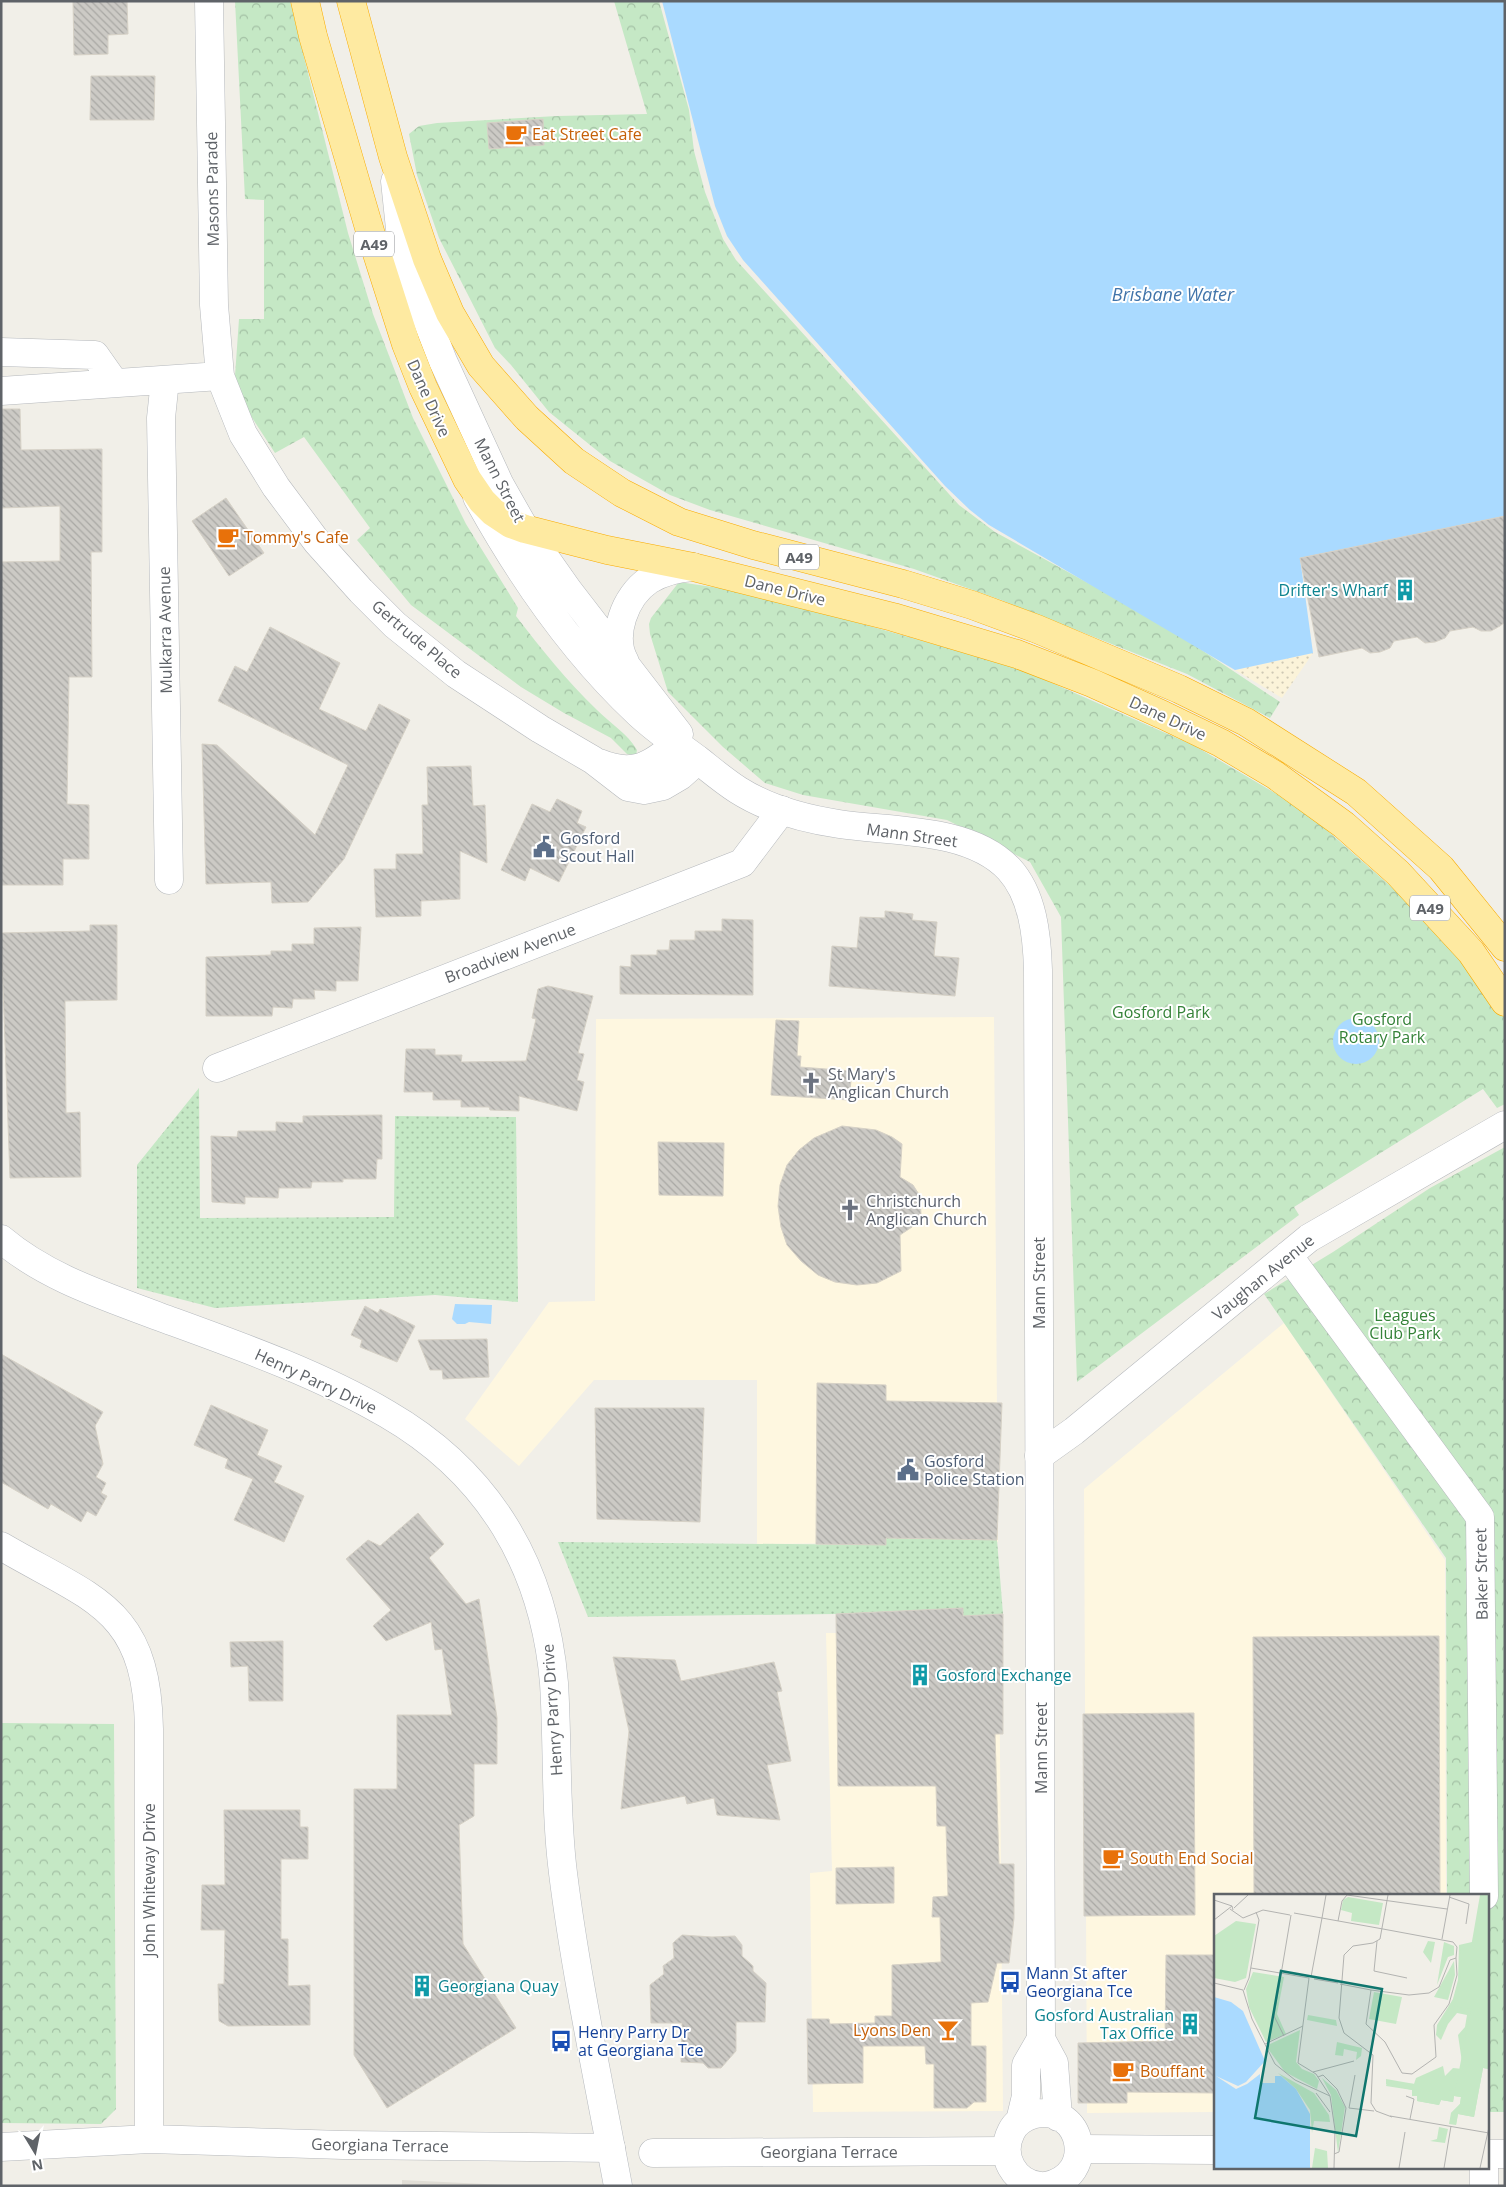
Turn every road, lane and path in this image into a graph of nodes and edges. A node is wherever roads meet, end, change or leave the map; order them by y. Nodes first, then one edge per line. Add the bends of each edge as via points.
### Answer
1 (209, 1) edge
2 (305, 1) edge
3 (351, 1) edge
4 (393, 157) junction
5 (1, 352) edge
6 (220, 376) junction
7 (165, 380) junction
8 (114, 382) junction
9 (1, 391) edge
10 (467, 479) junction
11 (525, 530) junction
12 (693, 566) junction
13 (625, 662) junction
14 (687, 749) junction
15 (1356, 792) junction
16 (782, 810) junction
17 (1344, 825) junction
18 (169, 880) dead end
19 (1505, 947) edge
20 (1505, 1002) edge
21 (217, 1068) dead end
22 (1505, 1125) edge
23 (1, 1239) edge
24 (1288, 1255) junction
25 (1040, 1456) junction
26 (1, 1546) edge
27 (1484, 1894) edge
28 (1041, 2039) junction
29 (1058, 2116) junction
30 (1020, 2121) junction
31 (149, 2139) junction
32 (1, 2146) edge
33 (611, 2148) junction
34 (1080, 2149) junction
35 (1214, 2150) edge
36 (1006, 2151) junction
37 (653, 2153) dead end
38 (1488, 2154) edge
39 (1505, 2154) edge
40 (1484, 2170) edge
41 (1043, 2184) edge
42 (618, 2186) edge
43 (1484, 2186) edge

1 - 6 street, Masons Parade via 214,305
2 - 10 highway, Dane Drive / A49 via 400,328 426,394
3 - 4 highway, Dane Drive / A49
4 - 11 street, Mann Street via 401,238 411,280 464,410
4 - 15 highway, Dane Drive / A49 via 427,259 450,313 481,366 543,434 603,481 650,509 709,532 903,584 1037,629 1180,689 1246,722
5 - 8 street via 95,355
6 - 7 street
6 - 14 street, Gertrude Place via 243,434 276,487 317,542 395,625 456,674 593,760 628,786 644,790 674,780
7 - 8 street
7 - 18 street, Mulkarra Avenue via 162,418
8 - 9 street
10 - 11 highway, Dane Drive / A49 via 493,512
10 - 14 street, Mann Street via 543,605 625,701 652,726
11 - 12 highway, Dane Drive / A49
11 - 13 street, Mann Street
12 - 13 street via 658,575 634,594 620,630 620,650
12 - 17 highway, Dane Drive / A49 via 893,617 1017,654 1092,683 1221,744 1281,778
13 - 14 street, Mann Street
14 - 16 street, Mann Street via 741,792
15 - 17 highway
15 - 19 highway, Dane Drive / A49 via 1441,868
16 - 21 street, Broadview Avenue via 742,863
16 - 25 street, Mann Street via 837,824 957,839 1008,868 1027,901 1036,935 1038,970
17 - 20 highway, Dane Drive / A49 via 1398,873 1471,952
22 - 24 street, Vaughan Avenue via 1309,1238
23 - 33 street, Henry Parry Drive via 67,1281 294,1369 388,1414 464,1472 504,1524 532,1581 550,1648 562,1871
24 - 25 street, Vaughan Avenue
24 - 27 street, Baker Street via 1480,1517
25 - 28 street, Mann Street
26 - 31 street, John Whiteway Drive via 92,1596 116,1617 135,1645 144,1672 149,1702
28 - 29 street, Mann Street via 1054,2063
28 - 30 street via 1026,2065 1026,2096
29 - 30 street via 1041,2113
29 - 34 street via 1072,2127
30 - 36 street via 1012,2129
31 - 32 street
31 - 33 street, Georgiana Terrace
33 - 42 street, Henry Parry Drive
34 - 35 street
34 - 41 street via 1073,2170
36 - 37 street, Georgiana Terrace
36 - 41 street via 1011,2169
38 - 39 street
40 - 43 street

